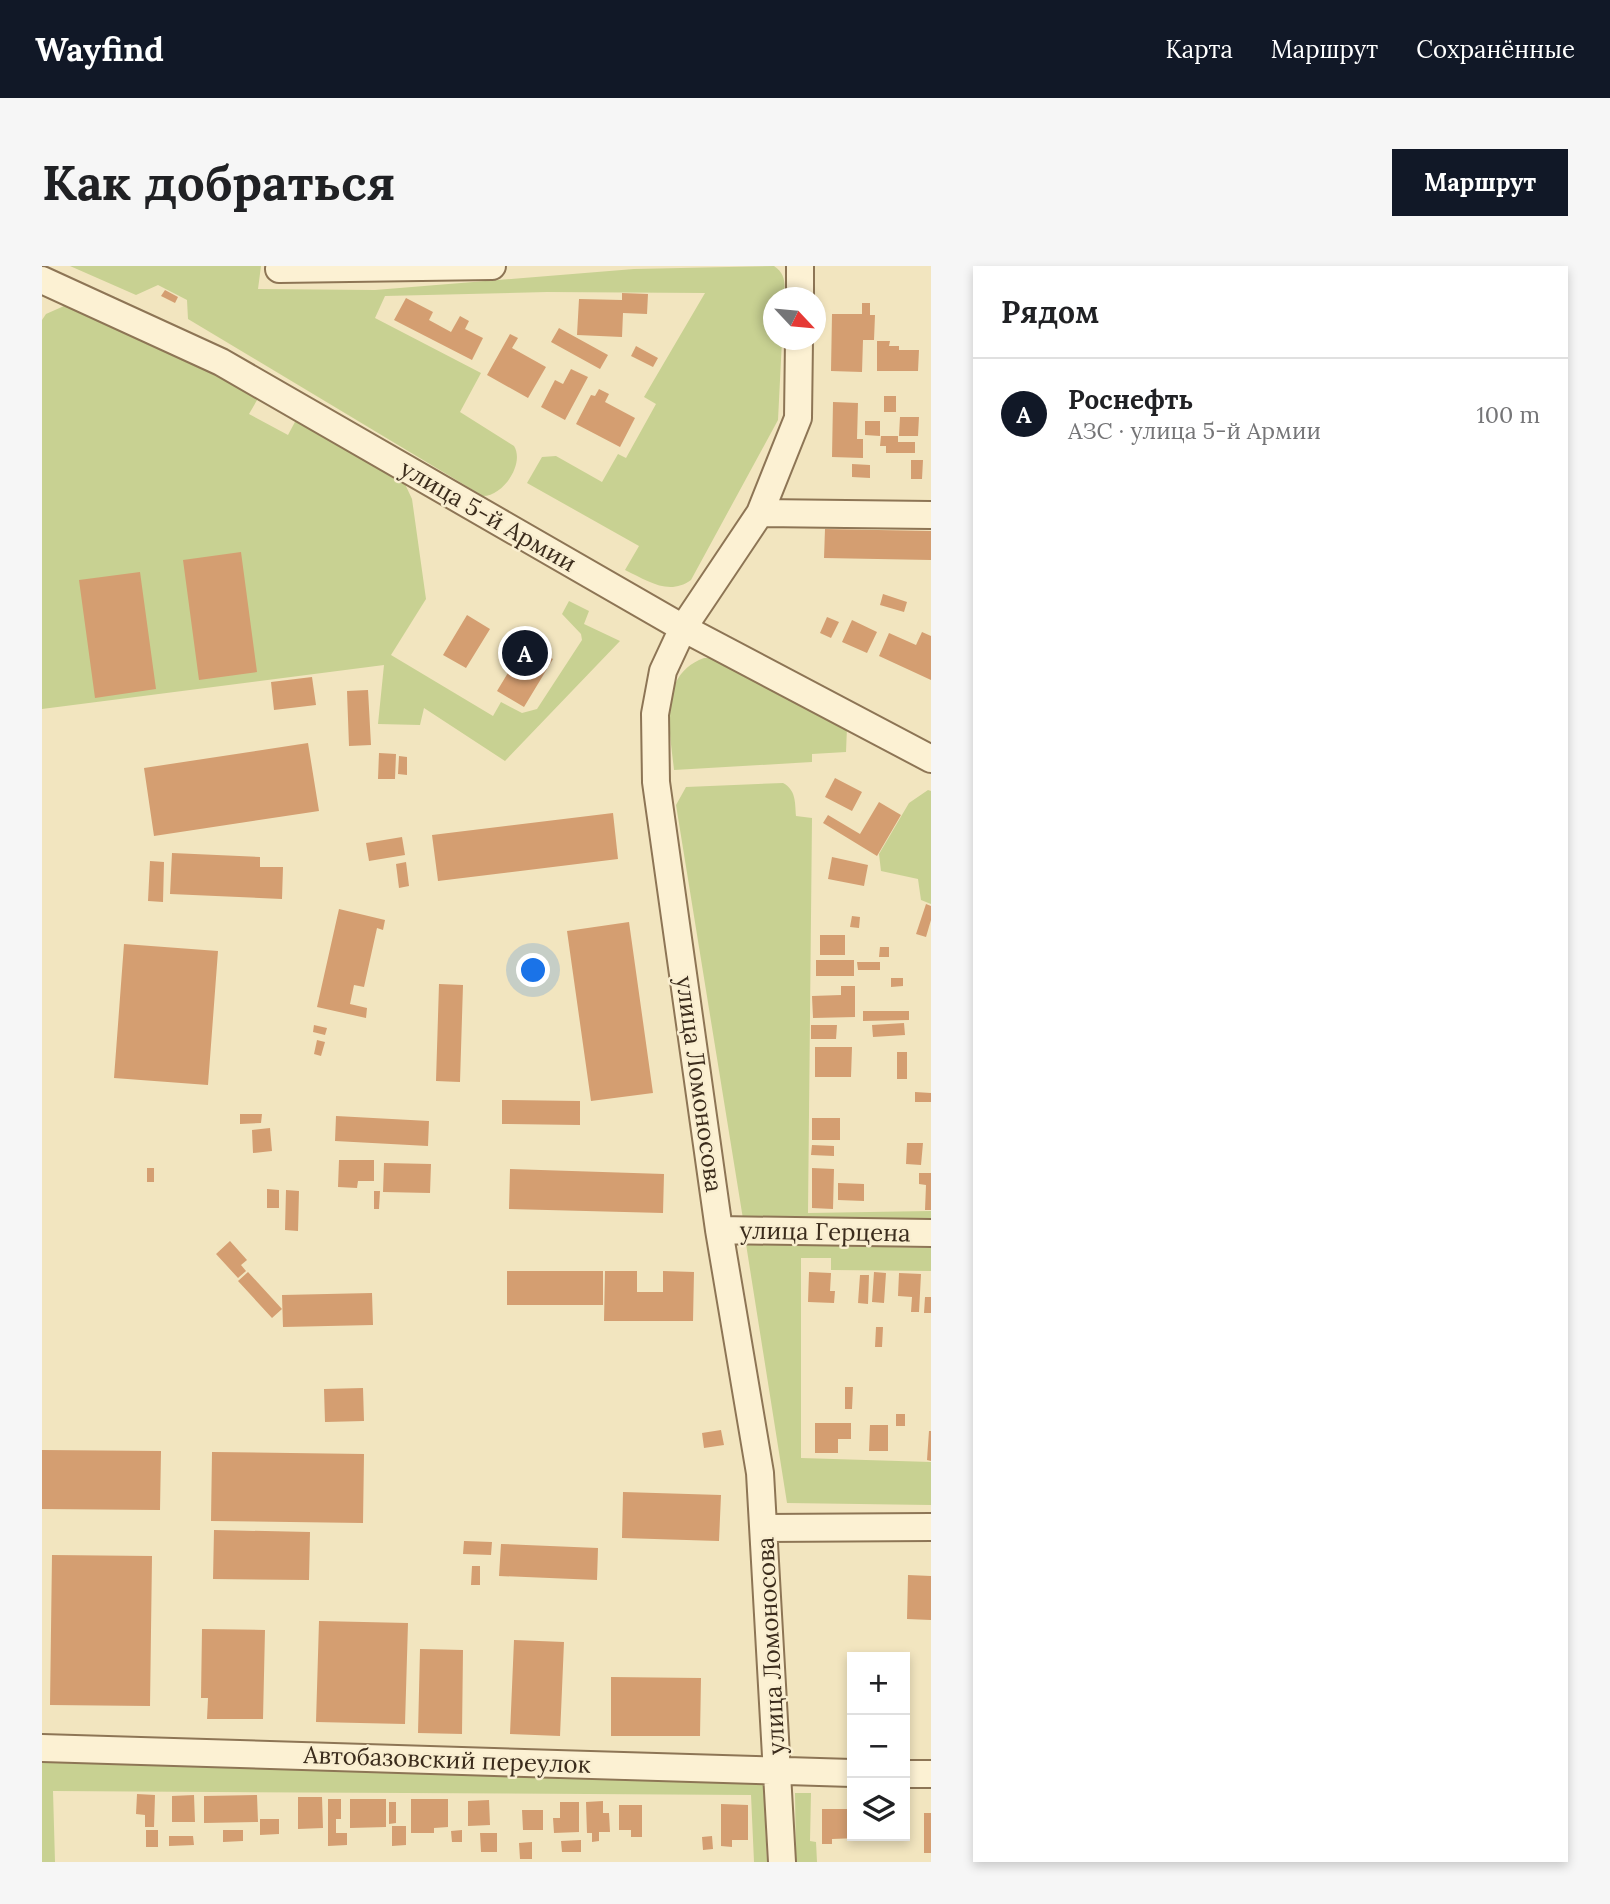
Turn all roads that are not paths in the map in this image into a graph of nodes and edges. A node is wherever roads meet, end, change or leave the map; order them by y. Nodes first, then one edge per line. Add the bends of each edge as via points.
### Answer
1 (492, 266) edge
2 (800, 266) edge
3 (279, 269) dead end
4 (47, 276) edge
5 (800, 287) edge
6 (799, 350) edge
7 (760, 513) junction
8 (931, 515) edge
9 (683, 628) junction
10 (931, 759) edge
11 (719, 1230) junction
12 (931, 1233) edge
13 (931, 1527) edge
14 (765, 1528) junction
15 (42, 1748) edge
16 (776, 1771) junction
17 (847, 1773) edge
18 (910, 1774) edge
19 (931, 1774) edge
20 (782, 1862) edge

1 - 3 street
2 - 5 street
4 - 9 street, улица 5-й Армии via 221,362
6 - 7 street, улица Ломоносова via 798,418
7 - 8 street
7 - 9 street, улица Ломоносова
9 - 10 street, улица 5-й Армии
9 - 11 street, улица Ломоносова via 663,671 654,714 656,782
11 - 12 street, улица Герцена
11 - 14 street, улица Ломоносова
13 - 14 street
14 - 16 street, улица Ломоносова
15 - 16 street, Автобазовский переулок
16 - 17 street, Автобазовский переулок
16 - 20 street, улица Ломоносова
18 - 19 street

